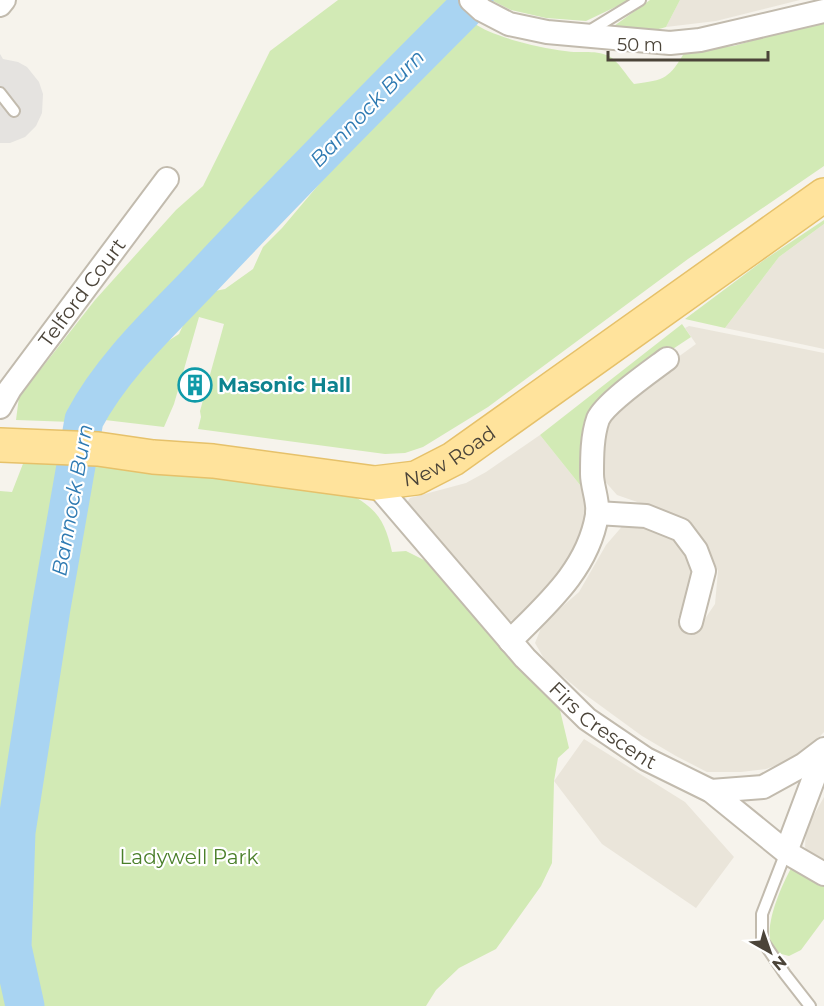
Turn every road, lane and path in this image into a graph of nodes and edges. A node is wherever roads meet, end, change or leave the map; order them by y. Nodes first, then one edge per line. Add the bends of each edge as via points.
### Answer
1 (4, 0) edge
2 (640, 0) edge
3 (0, 5) edge
4 (477, 5) edge
5 (824, 11) edge
6 (583, 35) junction
7 (0, 93) edge
8 (14, 111) dead end
9 (167, 179) dead end
10 (824, 195) edge
11 (667, 359) dead end
12 (0, 407) edge
13 (0, 445) edge
14 (375, 483) junction
15 (597, 513) junction
16 (691, 622) dead end
17 (510, 641) junction
18 (824, 750) edge
19 (711, 792) junction
20 (786, 852) junction
21 (824, 874) edge
22 (810, 1006) edge

1 - 3 street
2 - 6 lane
4 - 6 street via 509,24
5 - 6 street via 700,40 670,43
7 - 8 lane
9 - 12 street, Telford Court
10 - 14 main road, New Road via 453,459 416,478
11 - 15 street via 619,396 598,418 592,453
13 - 14 main road, New Road via 213,461
14 - 17 street, Firs Crescent
15 - 16 street via 646,516 681,530 696,550 704,571
15 - 17 street via 584,556 560,591
17 - 19 street, Firs Crescent via 587,719 646,759
18 - 19 street via 763,787
18 - 20 street
19 - 20 street, Firs Crescent
20 - 21 street, Firs Crescent
20 - 22 lane via 762,914 762,939

